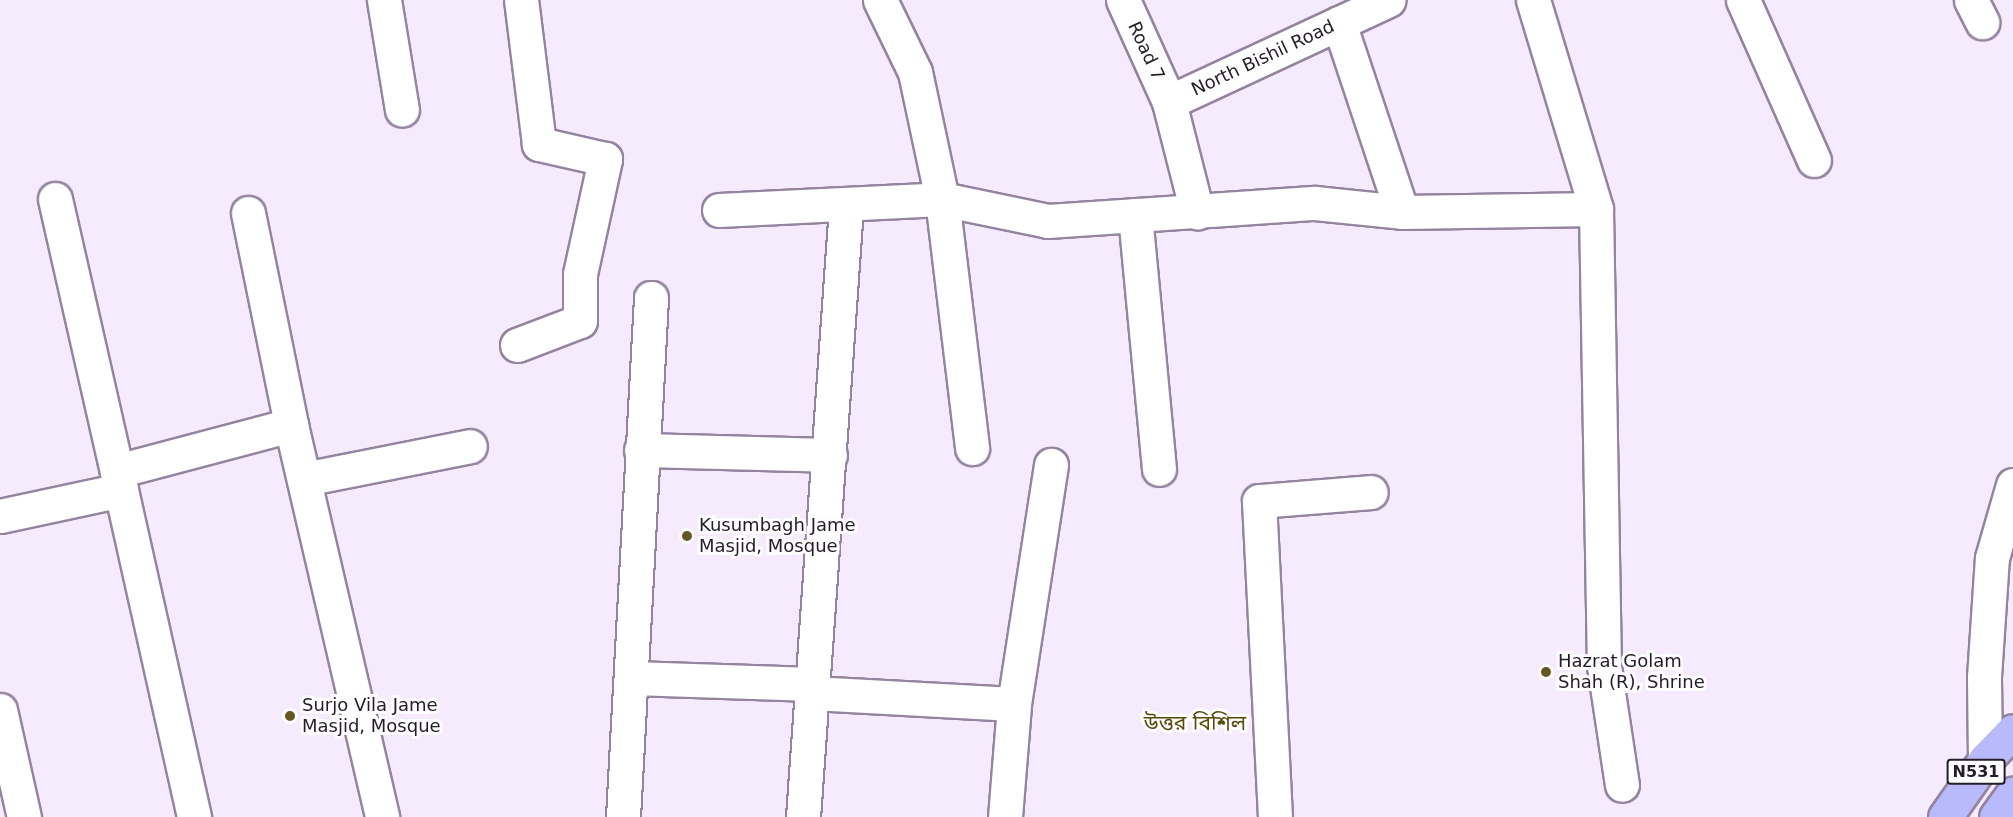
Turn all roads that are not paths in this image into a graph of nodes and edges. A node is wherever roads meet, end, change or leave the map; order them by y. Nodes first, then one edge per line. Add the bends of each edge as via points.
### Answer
1 (384, 0) edge
2 (521, 0) edge
3 (880, 0) edge
4 (1123, 0) edge
5 (1533, 0) edge
6 (1743, 0) edge
7 (1383, 1) edge
8 (1339, 23) junction
9 (1169, 102) junction
10 (402, 110) dead end
11 (1814, 160) dead end
12 (55, 199) dead end
13 (942, 199) junction
14 (846, 206) junction
15 (1596, 209) junction
16 (719, 210) dead end
17 (1197, 212) junction
18 (1402, 212) junction
19 (248, 213) dead end
20 (1136, 215) junction
21 (651, 298) dead end
22 (517, 345) dead end
23 (291, 425) junction
24 (470, 446) dead end
25 (972, 448) dead end
26 (641, 450) junction
27 (830, 455) junction
28 (1051, 465) dead end
29 (1159, 469) dead end
30 (304, 479) junction
31 (119, 480) junction
32 (2013, 485) edge
33 (1371, 492) dead end
34 (0, 516) edge
35 (632, 678) junction
36 (812, 688) junction
37 (1014, 704) junction
38 (0, 710) edge
39 (2013, 731) edge
40 (1985, 760) junction
41 (1622, 785) dead end
42 (2013, 794) edge
43 (24, 817) edge
44 (195, 817) edge
45 (382, 817) edge
46 (623, 817) edge
47 (803, 817) edge
48 (1005, 817) edge
49 (1275, 817) edge
50 (1945, 817) edge
51 (1996, 817) edge

1 - 10 street
2 - 22 street via 539,144 605,159 580,274 580,321
3 - 13 street via 915,72
4 - 9 street, Road 7
5 - 15 street
6 - 11 street
7 - 8 street, North Bishil Road
8 - 9 street, North Bishil Road
8 - 18 street
9 - 17 street, Road 7
12 - 31 street
13 - 14 street
13 - 20 street via 1048,221
13 - 25 street
14 - 16 street
14 - 27 street
15 - 18 street
15 - 41 street via 1604,666
17 - 18 street via 1315,203
17 - 20 street
19 - 23 street
20 - 29 street
21 - 26 street
23 - 30 street
23 - 31 street
24 - 30 street
26 - 27 street
26 - 35 street
27 - 36 street
28 - 37 street
30 - 45 street
31 - 34 street
31 - 44 street
32 - 40 street via 1992,558 1984,677
33 - 49 street via 1259,501
35 - 36 street
35 - 46 street
36 - 37 street
36 - 47 street
37 - 48 street
38 - 43 street
39 - 40 highway, N531
40 - 50 highway, N531
42 - 51 highway, N531

